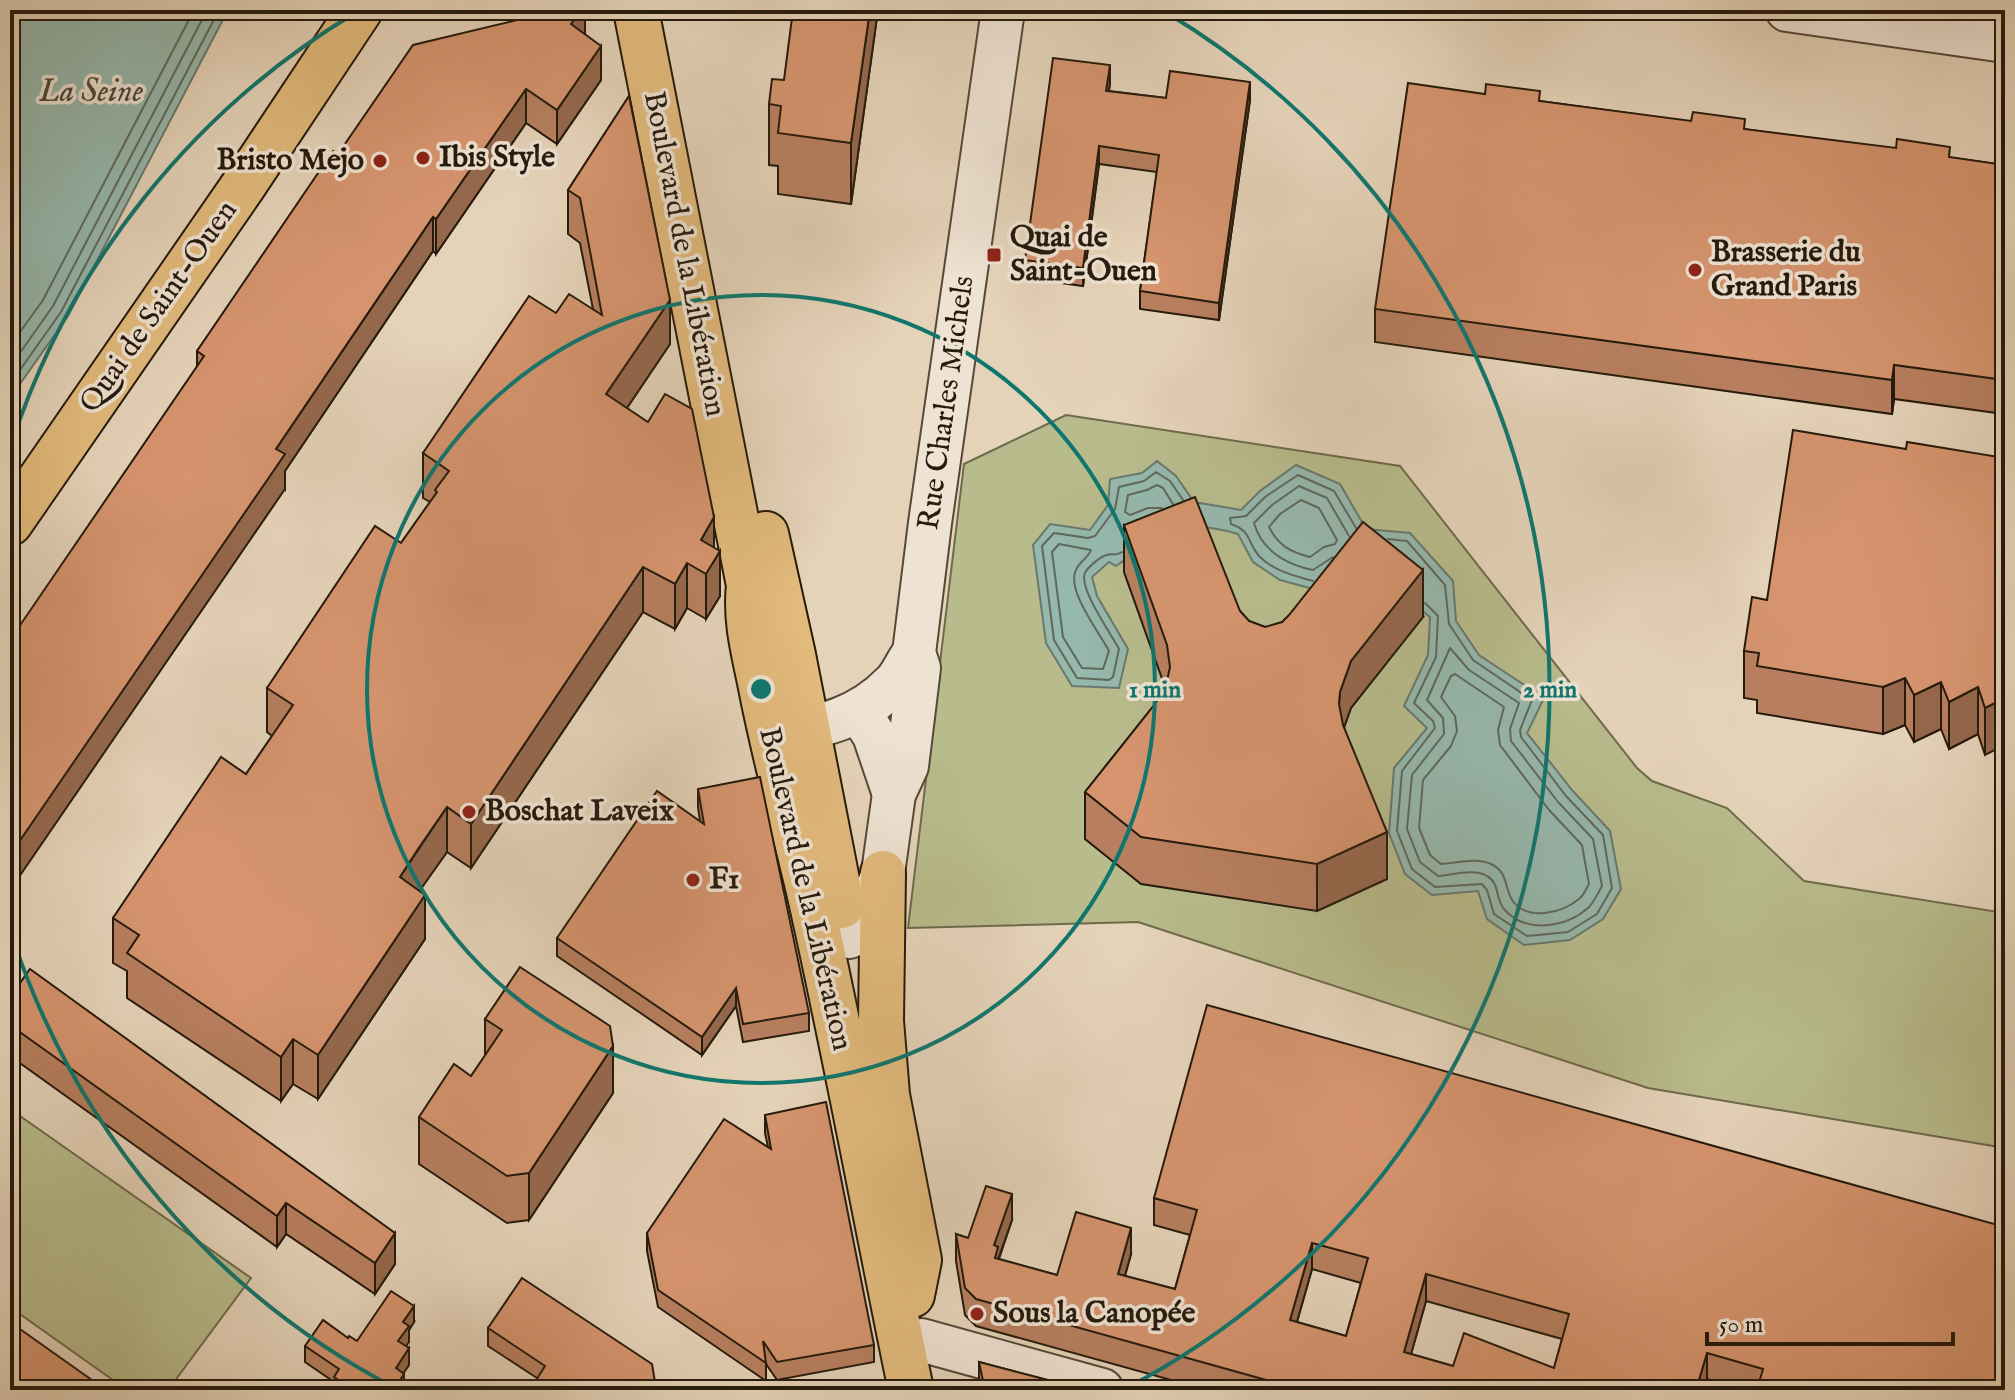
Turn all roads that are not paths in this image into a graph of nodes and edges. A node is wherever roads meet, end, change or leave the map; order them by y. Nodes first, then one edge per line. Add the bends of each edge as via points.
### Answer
1 (360, 10) edge
2 (636, 10) edge
3 (665, 10) edge
4 (1003, 10) edge
5 (1787, 10) edge
6 (2005, 41) edge
7 (10, 523) edge
8 (914, 653) junction
9 (859, 712) junction
10 (787, 733) junction
11 (894, 794) junction
12 (883, 873) junction
13 (849, 937) junction
14 (912, 1295) junction
15 (921, 1340) junction
16 (911, 1390) edge
17 (931, 1390) edge
18 (1102, 1390) edge

1 - 7 main road, Quai de Saint-Ouen
2 - 10 main road, Boulevard de la Libération via 749,585 746,615
3 - 10 main road, Boulevard de la Libération via 674,87 751,468
4 - 8 street, Rue Charles Michels
5 - 6 street
8 - 9 street, Rue Charles Michels via 896,682
8 - 11 street, Rue Charles Michels via 919,668 907,766
9 - 10 street, Rue Charles Michels
9 - 11 street via 874,735
10 - 13 main road, Boulevard de la Libération
10 - 16 main road, Boulevard de la Libération via 812,906
11 - 12 street, Rue Charles Michels
12 - 13 street, Rue Charles Michels via 869,911
12 - 14 main road via 881,1021 887,1095 919,1260
13 - 14 main road, Boulevard de la Libération via 868,1048 869,1087
14 - 15 main road, Boulevard de la Libération
15 - 17 main road, Boulevard de la Libération
15 - 18 street

